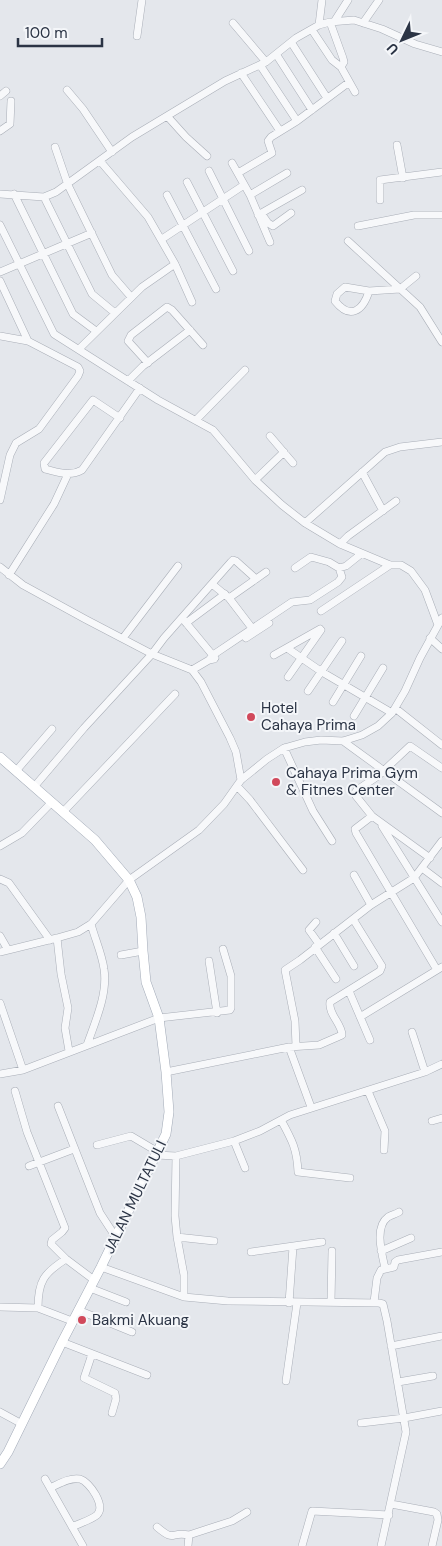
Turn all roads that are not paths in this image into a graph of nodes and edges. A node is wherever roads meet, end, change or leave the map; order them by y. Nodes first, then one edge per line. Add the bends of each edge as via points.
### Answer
1 (142, 0) edge
2 (322, 0) edge
3 (348, 0) edge
4 (378, 0) edge
5 (332, 22) junction
6 (233, 23) dead end
7 (363, 24) junction
8 (320, 26) junction
9 (312, 30) junction
10 (137, 36) dead end
11 (291, 42) junction
12 (442, 52) edge
13 (276, 54) junction
14 (263, 63) junction
15 (341, 68) junction
16 (242, 73) junction
17 (348, 83) junction
18 (67, 90) dead end
19 (355, 92) dead end
20 (327, 98) junction
21 (11, 101) dead end
22 (312, 110) junction
23 (168, 117) junction
24 (296, 121) junction
25 (280, 131) junction
26 (0, 132) edge
27 (397, 145) dead end
28 (55, 147) dead end
29 (112, 152) junction
30 (207, 156) dead end
31 (100, 161) junction
32 (232, 162) dead end
33 (209, 171) dead end
34 (442, 172) edge
35 (238, 173) junction
36 (287, 173) dead end
37 (403, 178) junction
38 (187, 182) dead end
39 (68, 185) junction
40 (244, 185) junction
41 (302, 190) dead end
42 (0, 194) edge
43 (14, 194) junction
44 (167, 195) dead end
45 (250, 195) junction
46 (44, 196) junction
47 (223, 199) junction
48 (380, 200) dead end
49 (202, 212) junction
50 (291, 213) dead end
51 (259, 214) junction
52 (442, 215) edge
53 (0, 225) edge
54 (182, 226) junction
55 (358, 226) dead end
56 (92, 233) junction
57 (162, 239) junction
58 (348, 241) dead end
59 (270, 242) dead end
60 (66, 243) junction
61 (249, 251) dead end
62 (44, 254) junction
63 (19, 264) junction
64 (175, 264) junction
65 (233, 271) dead end
66 (0, 272) edge
67 (416, 276) dead end
68 (0, 281) edge
69 (216, 289) dead end
70 (400, 289) junction
71 (369, 291) junction
72 (131, 298) junction
73 (192, 302) dead end
74 (115, 313) junction
75 (96, 330) junction
76 (190, 330) junction
77 (0, 336) edge
78 (28, 341) junction
79 (442, 342) edge
80 (204, 345) dead end
81 (79, 349) junction
82 (148, 363) junction
83 (245, 370) dead end
84 (128, 381) junction
85 (140, 388) junction
86 (120, 418) junction
87 (196, 420) junction
88 (270, 436) dead end
89 (442, 442) edge
90 (284, 452) junction
91 (293, 463) dead end
92 (362, 472) junction
93 (68, 474) junction
94 (255, 480) junction
95 (0, 500) edge
96 (396, 501) dead end
97 (383, 511) junction
98 (305, 523) junction
99 (340, 544) junction
100 (361, 554) junction
101 (390, 565) junction
102 (178, 566) dead end
103 (0, 567) edge
104 (295, 568) dead end
105 (339, 568) junction
106 (266, 572) dead end
107 (9, 575) junction
108 (256, 579) junction
109 (212, 584) junction
110 (227, 596) junction
111 (321, 611) dead end
112 (442, 618) edge
113 (184, 620) junction
114 (438, 625) junction
115 (254, 630) junction
116 (123, 638) junction
117 (430, 638) junction
118 (342, 641) dead end
119 (287, 648) junction
120 (442, 649) edge
121 (152, 654) junction
122 (274, 655) dead end
123 (360, 656) dead end
124 (213, 658) junction
125 (301, 658) junction
126 (384, 668) dead end
127 (192, 670) junction
128 (322, 672) junction
129 (288, 677) dead end
130 (344, 684) junction
131 (308, 691) dead end
132 (175, 694) dead end
133 (366, 697) junction
134 (333, 702) dead end
135 (394, 710) junction
136 (354, 716) dead end
137 (52, 730) dead end
138 (344, 741) junction
139 (442, 744) edge
140 (284, 748) junction
141 (0, 757) edge
142 (442, 768) edge
143 (16, 771) junction
144 (383, 771) junction
145 (239, 783) junction
146 (34, 787) junction
147 (52, 802) junction
148 (63, 812) junction
149 (442, 814) edge
150 (372, 816) junction
151 (380, 821) junction
152 (332, 841) dead end
153 (442, 841) edge
154 (0, 846) edge
155 (440, 850) edge
156 (430, 858) junction
157 (422, 868) junction
158 (303, 870) dead end
159 (354, 875) dead end
160 (414, 878) junction
161 (0, 879) edge
162 (129, 880) junction
163 (442, 883) edge
164 (391, 892) junction
165 (371, 905) junction
166 (433, 907) junction
167 (442, 914) edge
168 (353, 919) junction
169 (316, 922) dead end
170 (442, 922) edge
171 (91, 924) junction
172 (334, 933) junction
173 (0, 936) edge
174 (54, 939) junction
175 (317, 946) junction
176 (223, 949) dead end
177 (8, 950) junction
178 (142, 951) junction
179 (0, 952) edge
180 (121, 954) dead end
181 (209, 961) dead end
182 (354, 966) dead end
183 (440, 968) edge
184 (336, 979) dead end
185 (349, 991) junction
186 (0, 1003) edge
187 (217, 1013) junction
188 (360, 1016) junction
189 (159, 1018) junction
190 (412, 1032) dead end
191 (370, 1040) dead end
192 (87, 1045) junction
193 (292, 1046) junction
194 (69, 1051) junction
195 (442, 1064) edge
196 (23, 1070) junction
197 (166, 1072) junction
198 (425, 1072) junction
199 (0, 1074) edge
200 (15, 1091) dead end
201 (368, 1091) junction
202 (58, 1106) dead end
203 (312, 1107) junction
204 (442, 1118) edge
205 (281, 1120) junction
206 (432, 1121) dead end
207 (234, 1140) junction
208 (97, 1145) dead end
209 (74, 1148) junction
210 (384, 1150) dead end
211 (157, 1154) junction
212 (176, 1156) junction
213 (40, 1162) junction
214 (29, 1166) dead end
215 (245, 1168) dead end
216 (350, 1178) dead end
217 (399, 1212) dead end
218 (115, 1236) junction
219 (177, 1237) junction
220 (411, 1238) dead end
221 (214, 1241) dead end
222 (322, 1242) dead end
223 (293, 1247) junction
224 (332, 1251) dead end
225 (381, 1251) junction
226 (251, 1252) dead end
227 (442, 1252) edge
228 (66, 1259) junction
229 (101, 1267) junction
230 (385, 1268) junction
231 (92, 1284) junction
232 (184, 1297) junction
233 (126, 1302) dead end
234 (331, 1302) junction
235 (374, 1302) junction
236 (289, 1303) junction
237 (297, 1303) junction
238 (0, 1307) edge
239 (38, 1308) junction
240 (78, 1310) junction
241 (72, 1321) junction
242 (132, 1332) dead end
243 (442, 1336) edge
244 (62, 1342) junction
245 (391, 1346) junction
246 (92, 1354) junction
247 (147, 1375) dead end
248 (434, 1376) dead end
249 (286, 1381) dead end
250 (398, 1382) junction
251 (442, 1411) edge
252 (0, 1412) edge
253 (112, 1412) dead end
254 (404, 1418) junction
255 (361, 1423) dead end
256 (22, 1424) junction
257 (0, 1464) edge
258 (45, 1479) dead end
259 (50, 1488) junction
260 (391, 1504) junction
261 (247, 1512) dead end
262 (389, 1515) junction
263 (72, 1527) junction
264 (157, 1527) dead end
265 (189, 1535) junction
266 (82, 1546) edge
267 (188, 1546) edge
268 (302, 1546) edge
269 (381, 1546) edge
270 (432, 1546) edge

1 - 10 street
2 - 8 street
3 - 5 street
4 - 7 street
5 - 7 street via 354,20
5 - 8 street
5 - 15 street via 344,62
6 - 14 street
7 - 12 street
8 - 9 street
9 - 11 street
9 - 15 street
11 - 13 street
11 - 20 street
13 - 14 street
13 - 22 street
14 - 16 street
14 - 24 street
15 - 17 street
16 - 23 street
16 - 25 street
17 - 19 street
17 - 20 street
18 - 29 street
20 - 22 street
21 - 26 street via 10,124
22 - 24 street
23 - 29 street
23 - 30 street
24 - 25 street
25 - 35 street via 268,141 272,153
27 - 37 street
28 - 39 street
29 - 31 street
31 - 39 street
31 - 57 street via 148,217
32 - 35 street
33 - 47 street
34 - 37 street
35 - 40 street
36 - 45 street
37 - 48 street via 380,180
38 - 49 street
39 - 46 street
39 - 56 street
40 - 45 street
40 - 47 street
41 - 51 street
42 - 43 street
43 - 46 street
43 - 62 street
44 - 54 street
45 - 51 street
46 - 60 street
47 - 49 street
47 - 61 street
49 - 54 street
49 - 65 street
50 - 51 street via 273,226
51 - 59 street
52 - 55 street via 414,215
53 - 63 street
54 - 57 street
54 - 69 street
56 - 60 street
56 - 72 street via 112,274
57 - 64 street
58 - 70 street
60 - 62 street
60 - 74 street via 92,294
62 - 63 street
62 - 75 street via 73,314
63 - 66 street
63 - 81 street via 54,334
64 - 72 street
64 - 73 street
67 - 70 street
68 - 78 street
70 - 71 street
70 - 79 street via 420,307
71 - 71 street via 363,305 356,311 348,312 335,300 336,294 345,287
72 - 74 street
74 - 75 street
75 - 81 street
76 - 80 street
76 - 82 street
76 - 82 street via 167,308 131,335 128,341
77 - 78 street
78 - 95 street via 80,371 39,429 16,443
81 - 84 street
82 - 84 street
83 - 87 street
84 - 85 street
85 - 86 street
85 - 87 street
86 - 93 street via 82,470
86 - 93 street via 93,400 44,463 45,469
87 - 94 street via 213,430
88 - 90 street
89 - 92 street via 390,450
90 - 91 street
90 - 94 street
92 - 97 street
92 - 98 street
93 - 107 street via 54,504
94 - 98 street
96 - 97 street
97 - 99 street
98 - 99 street
99 - 100 street
100 - 101 street
100 - 105 street
101 - 111 street
101 - 114 street via 401,565 419,580 426,590
102 - 116 street
103 - 107 street
104 - 105 street via 311,557
105 - 115 street via 342,577 338,582
106 - 108 street
107 - 116 street via 23,586
108 - 109 street via 233,560
108 - 110 street
109 - 110 street
109 - 113 street
110 - 113 street
110 - 115 street
112 - 114 street
113 - 121 street
113 - 124 street
114 - 117 street
115 - 124 street
116 - 121 street
117 - 120 street
117 - 135 street
118 - 128 street
119 - 122 street
119 - 125 street
119 - 125 street via 320,629
121 - 127 street
121 - 146 street
123 - 130 street
124 - 127 street
125 - 128 street
125 - 129 street
126 - 133 street
127 - 145 street via 236,752
128 - 130 street
128 - 131 street
130 - 133 street
130 - 134 street
132 - 148 street
133 - 135 street
133 - 136 street
135 - 138 street via 370,731
135 - 139 street
137 - 143 street
138 - 140 street via 305,742
138 - 144 street
140 - 145 street
140 - 152 street via 313,811
141 - 143 main road, JALAN MULTATULI
142 - 144 street via 410,746
143 - 146 main road, JALAN MULTATULI
144 - 149 street
144 - 150 street via 355,793
145 - 158 street
145 - 162 street via 199,830
146 - 147 main road, JALAN MULTATULI
147 - 148 main road, JALAN MULTATULI
147 - 154 street via 22,833
148 - 162 main road, JALAN MULTATULI via 95,840
150 - 151 street
150 - 164 street via 354,830
151 - 156 street
151 - 160 street
153 - 155 street
155 - 156 street
156 - 157 street
157 - 160 street
157 - 163 street
159 - 165 street
160 - 164 street
160 - 166 street
161 - 174 street via 9,883
162 - 171 street
162 - 178 main road, JALAN MULTATULI via 141,917
164 - 165 street
164 - 183 street
165 - 168 street
166 - 167 street
166 - 170 street
168 - 172 street
168 - 185 street via 382,966 380,971
169 - 175 street via 309,930
171 - 174 street via 78,932
171 - 192 street via 105,980
172 - 175 street
172 - 182 street
173 - 177 street
174 - 177 street
174 - 194 street via 68,1008 65,1028
175 - 184 street
175 - 193 street via 284,971 295,1021
176 - 187 street via 231,976 231,1008
177 - 179 street
178 - 180 street
178 - 189 main road, JALAN MULTATULI via 146,982
181 - 187 street
183 - 188 street
185 - 188 street
185 - 193 street via 329,1005 342,1035 319,1045
186 - 196 street
187 - 189 street
188 - 191 street
189 - 192 street
189 - 197 main road, JALAN MULTATULI
190 - 198 street
192 - 194 street
193 - 197 street
193 - 203 street
194 - 196 street
195 - 198 street
196 - 199 street
197 - 211 main road, JALAN MULTATULI via 168,1125
198 - 201 street
200 - 213 street via 26,1132
201 - 203 street
201 - 210 street via 385,1131
202 - 209 street
203 - 205 street
204 - 206 street
205 - 207 street
205 - 216 street via 298,1156 298,1172
207 - 212 street
207 - 215 street
208 - 211 street via 131,1136
209 - 213 street
209 - 218 street via 100,1213
211 - 212 street
211 - 218 main road, JALAN MULTATULI
212 - 219 street
213 - 214 street
213 - 228 street via 66,1228 51,1244
217 - 225 street via 383,1222
218 - 229 main road, JALAN MULTATULI
219 - 221 street
219 - 232 street via 184,1274
220 - 225 street
222 - 223 street
223 - 226 street
223 - 236 street
224 - 234 street
225 - 230 street
227 - 230 street via 398,1260 394,1267
228 - 231 street
228 - 239 street via 44,1277 38,1294
229 - 231 main road, JALAN MULTATULI
229 - 232 street
230 - 235 street via 377,1275
231 - 233 street
231 - 240 main road, JALAN MULTATULI
232 - 236 street
234 - 235 street
234 - 237 street
235 - 245 street via 384,1307
236 - 237 street
237 - 249 street
238 - 239 street
239 - 241 street
240 - 241 main road, JALAN MULTATULI
240 - 242 street
241 - 244 main road, JALAN MULTATULI
243 - 245 street
244 - 246 street
244 - 256 main road, JALAN MULTATULI
245 - 250 street
246 - 247 street
246 - 253 street via 84,1378 115,1393
248 - 250 street
250 - 254 street
251 - 254 street
252 - 256 street
254 - 255 street
254 - 260 street via 406,1432
256 - 257 main road, JALAN MULTATULI
258 - 259 street
259 - 263 street
259 - 263 street via 78,1479 86,1482 94,1492 99,1512
260 - 262 street
260 - 270 street via 437,1514
261 - 265 street via 232,1521
262 - 268 street via 312,1511
262 - 269 street
263 - 266 street
264 - 265 street via 167,1536
265 - 267 street

